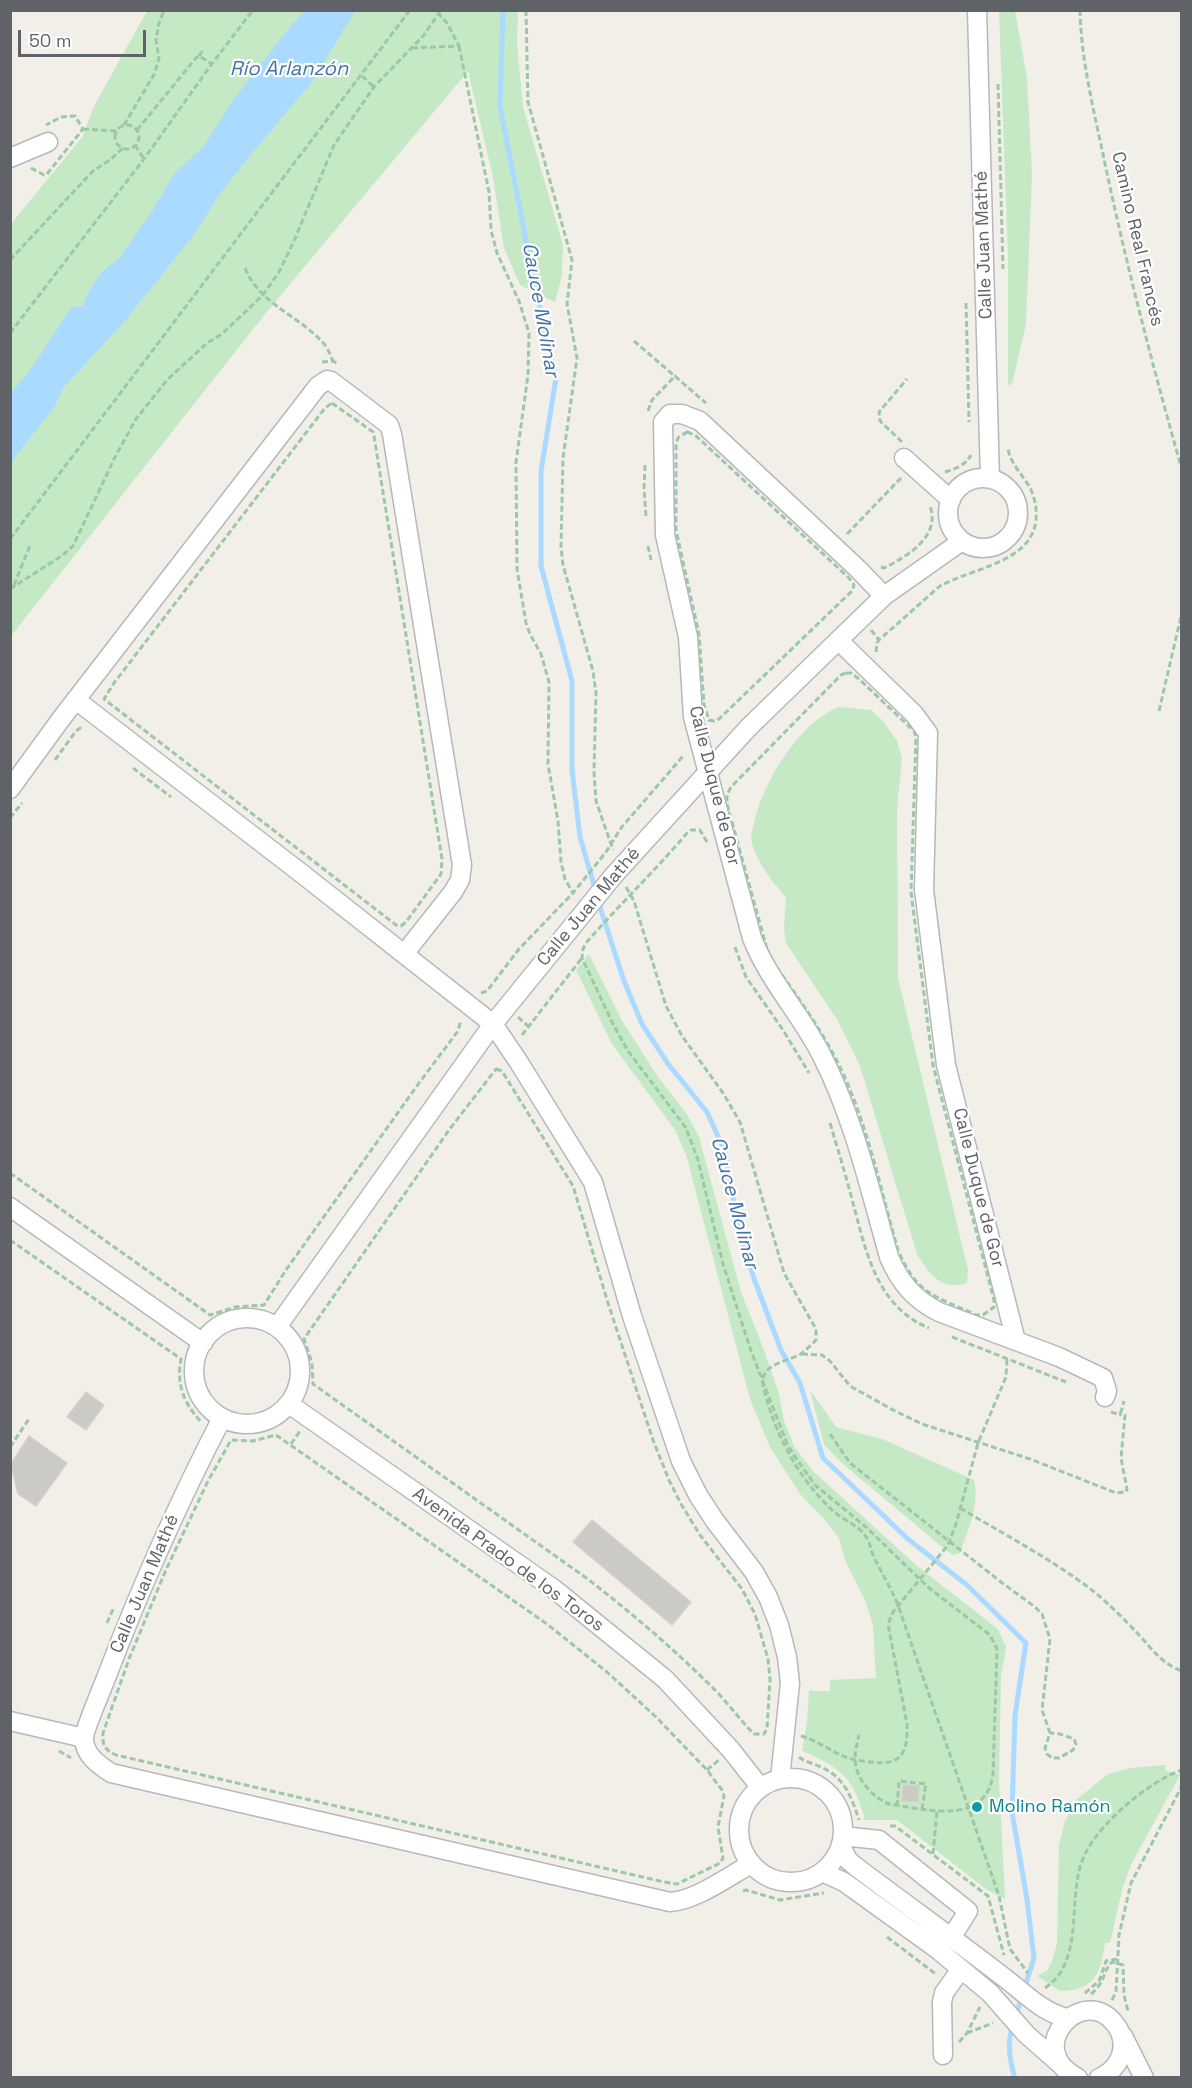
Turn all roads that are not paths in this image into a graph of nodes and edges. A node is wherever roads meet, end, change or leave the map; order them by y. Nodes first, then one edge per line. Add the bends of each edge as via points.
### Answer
1 (977, 10) edge
2 (48, 142) dead end
3 (10, 158) edge
4 (903, 450) road end
5 (990, 479) junction
6 (951, 500) junction
7 (962, 541) junction
8 (884, 596) junction
9 (838, 641) junction
10 (76, 700) junction
11 (708, 771) junction
12 (16, 796) edge
13 (404, 954) junction
14 (494, 1024) junction
15 (10, 1207) edge
16 (277, 1327) junction
17 (1016, 1341) junction
18 (203, 1342) junction
19 (1105, 1397) dead end
20 (290, 1404) junction
21 (222, 1418) junction
22 (10, 1721) edge
23 (86, 1746) junction
24 (780, 1779) junction
25 (760, 1787) junction
26 (842, 1841) junction
27 (751, 1864) junction
28 (822, 1872) junction
29 (951, 1938) junction
30 (961, 1968) junction
31 (1067, 2018) junction
32 (1112, 2022) junction
33 (943, 2055) dead end
34 (1060, 2064) junction
35 (1102, 2077) edge
36 (1078, 2078) edge
37 (1144, 2078) edge

1 - 5 street, Calle Juan Mathé
2 - 3 street
4 - 6 street
5 - 6 street via 967,482
5 - 7 street via 1010,491 1016,501 1017,523 1012,533 994,547 972,546
6 - 7 street via 950,522
7 - 8 street, Calle Juan Mathé
8 - 9 street, Calle Juan Mathé
8 - 11 street, Calle Duque de Gor via 700,421 670,414 663,422 662,434 665,535 687,637 693,717
9 - 11 street, Calle Juan Mathé
9 - 17 street, Calle Duque de Gor via 914,714 928,733 924,890 940,1025 946,1065
10 - 12 street
10 - 13 street
10 - 13 street via 318,386 332,381 380,418 389,425 396,452 462,865 453,892
11 - 14 street, Calle Juan Mathé via 574,923
11 - 17 street, Calle Duque de Gor via 752,938 765,968 809,1033 830,1073 859,1151 889,1257 903,1285 939,1312
13 - 14 street
14 - 16 street, Calle Juan Mathé
14 - 24 street via 593,1182 632,1316 681,1461 715,1521 754,1572 779,1625 790,1683
15 - 18 street
16 - 18 street via 245,1318 228,1322
16 - 20 street via 298,1354 298,1389
17 - 19 street, Calle Duque de Gor via 1103,1378
18 - 21 street via 195,1379 204,1402
20 - 21 street via 266,1421 244,1424
20 - 25 street, Avenida Prado de los Toros via 554,1589 656,1672
21 - 23 street, Calle Juan Mathé via 172,1518 128,1620
22 - 23 street
23 - 27 street via 97,1764 111,1773 670,1902 711,1887
24 - 25 street
24 - 26 street via 812,1782 826,1791 842,1820
25 - 27 street via 748,1799 740,1823 742,1849
26 - 28 street via 834,1860
26 - 29 street via 848,1860
26 - 29 street via 879,1840 968,1911
27 - 28 street via 777,1881 808,1880
28 - 30 street via 844,1882
29 - 31 street via 1006,1978 1042,1996 1055,2015
30 - 33 street via 942,2002
30 - 34 street via 988,1999
31 - 32 street via 1093,2011
31 - 34 street via 1055,2040
32 - 35 street via 1122,2040 1122,2051 1119,2062
32 - 37 street
34 - 36 street

